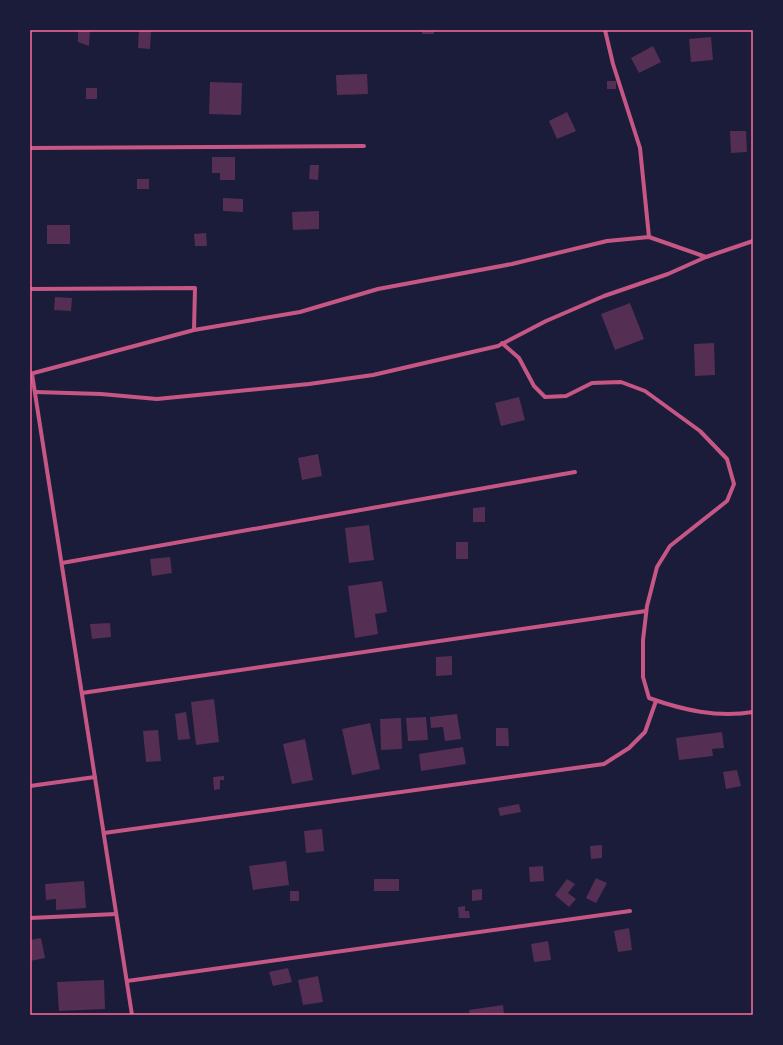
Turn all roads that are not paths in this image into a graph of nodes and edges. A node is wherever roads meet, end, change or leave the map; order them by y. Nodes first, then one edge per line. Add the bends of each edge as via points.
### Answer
1 (605, 30) edge
2 (364, 146) dead end
3 (30, 148) edge
4 (649, 237) junction
5 (753, 241) edge
6 (706, 257) junction
7 (30, 289) edge
8 (194, 330) junction
9 (502, 343) junction
10 (31, 374) edge
11 (35, 392) junction
12 (575, 472) dead end
13 (62, 563) junction
14 (646, 611) junction
15 (82, 693) junction
16 (656, 701) junction
17 (753, 712) edge
18 (95, 777) junction
19 (30, 786) edge
20 (104, 833) junction
21 (630, 911) dead end
22 (116, 914) junction
23 (30, 918) edge
24 (127, 981) junction
25 (132, 1015) edge

1 - 4 street via 640,148
2 - 3 street
4 - 6 street
4 - 8 street via 607,241 512,264 378,289 300,312
5 - 6 street
6 - 9 street via 668,274 604,296
7 - 8 street via 195,288
8 - 10 street
9 - 11 street via 373,375 309,384 157,399
9 - 14 street via 518,358 534,386 545,397 566,396 592,384 621,382 645,391 700,430 727,459 734,484 727,501 670,546 657,567
10 - 11 street
11 - 13 street
12 - 13 street
13 - 15 street
14 - 15 street
14 - 16 street via 643,677 649,698
15 - 18 street
16 - 17 street via 678,709 701,713
16 - 20 street via 645,732 629,748 604,764
18 - 19 street
18 - 20 street
20 - 22 street
21 - 24 street
22 - 23 street
22 - 24 street
24 - 25 street

